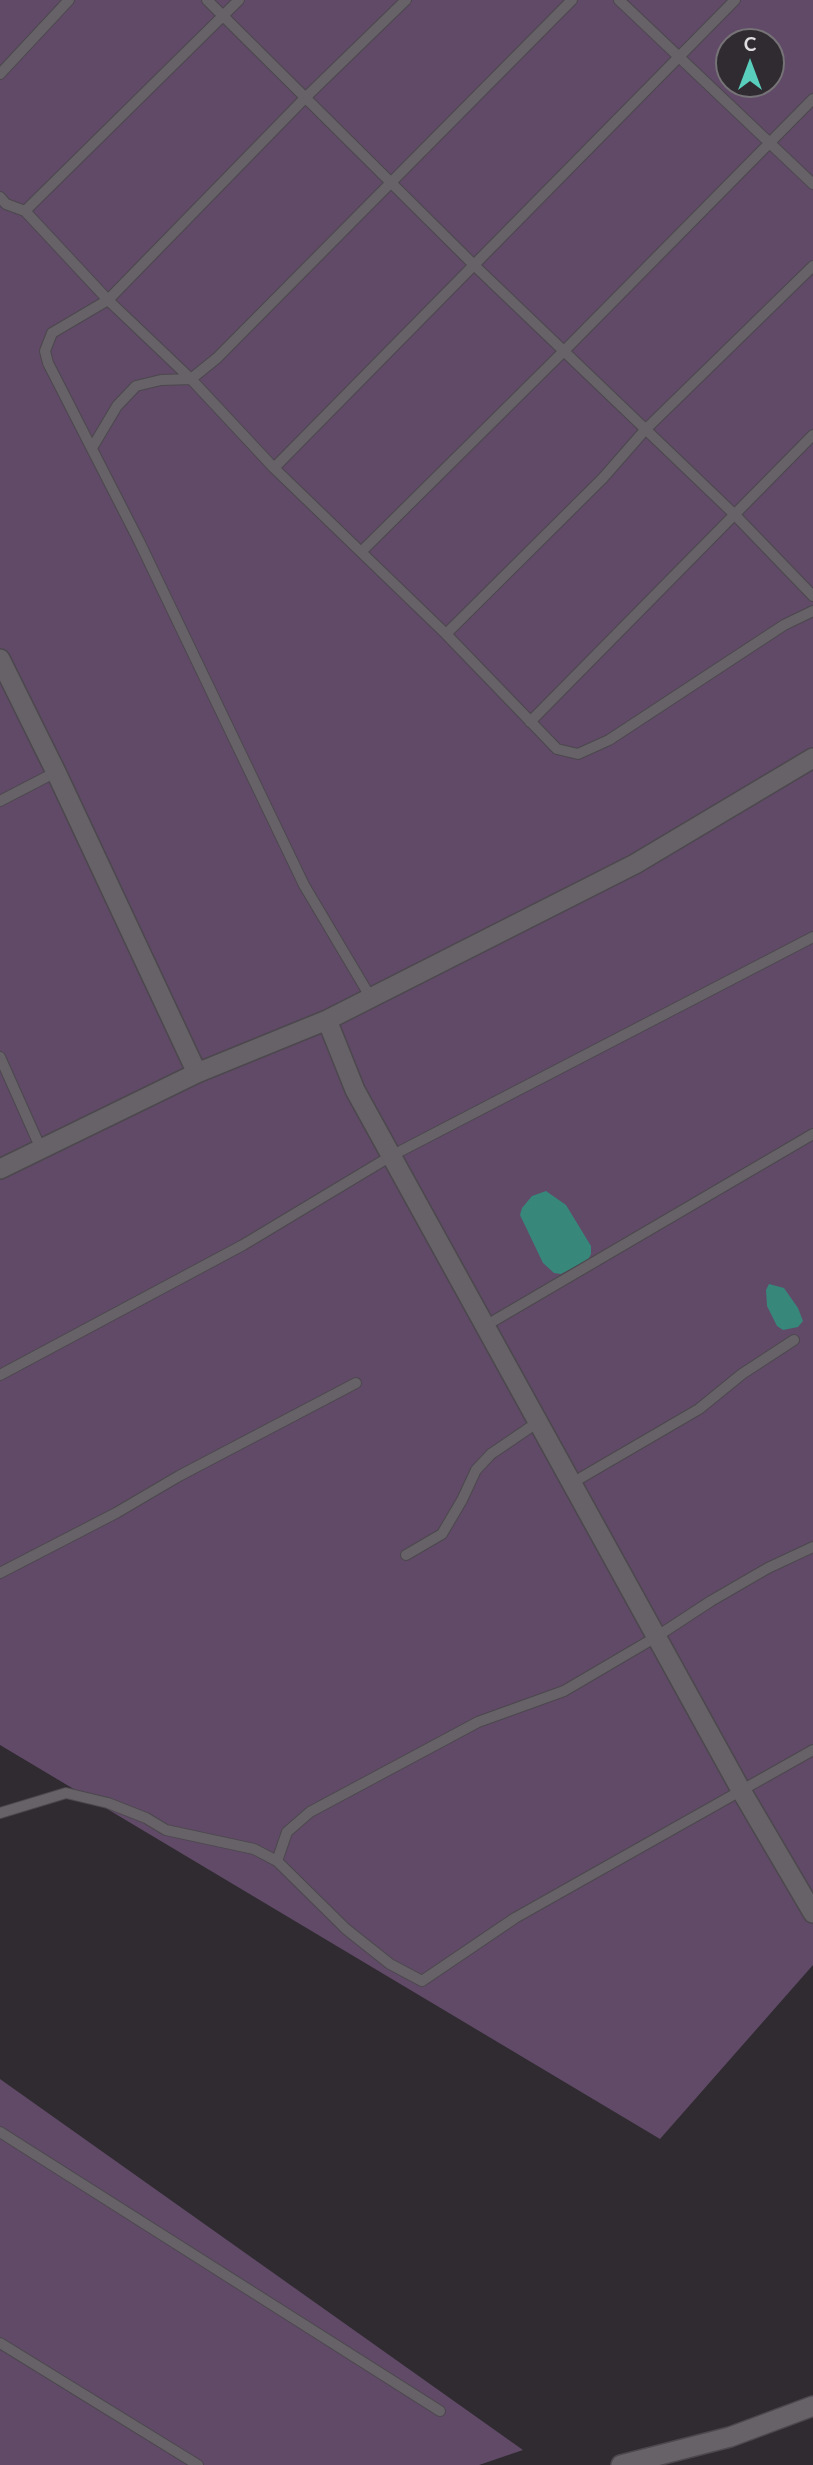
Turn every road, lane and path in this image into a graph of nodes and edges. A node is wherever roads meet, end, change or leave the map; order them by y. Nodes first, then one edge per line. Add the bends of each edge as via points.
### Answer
1 (69, 0) edge
2 (207, 0) edge
3 (239, 0) edge
4 (406, 0) edge
5 (572, 0) edge
6 (619, 0) edge
7 (735, 0) edge
8 (223, 16) junction
9 (678, 58) junction
10 (0, 74) edge
11 (305, 98) junction
12 (813, 99) edge
13 (771, 144) junction
14 (391, 183) junction
15 (813, 184) edge
16 (0, 197) edge
17 (25, 211) junction
18 (475, 265) junction
19 (813, 265) edge
20 (108, 300) junction
21 (565, 350) junction
22 (191, 379) junction
23 (645, 430) junction
24 (813, 435) edge
25 (92, 448) junction
26 (274, 468) junction
27 (734, 514) junction
28 (362, 551) junction
29 (813, 596) edge
30 (813, 611) edge
31 (446, 634) junction
32 (0, 659) edge
33 (530, 722) junction
34 (813, 758) edge
35 (56, 772) junction
36 (0, 801) edge
37 (813, 937) edge
38 (371, 998) junction
39 (327, 1020) junction
40 (0, 1057) edge
41 (197, 1073) junction
42 (813, 1134) edge
43 (41, 1149) junction
44 (391, 1156) junction
45 (0, 1169) edge
46 (485, 1326) junction
47 (794, 1340) dead end
48 (0, 1375) edge
49 (356, 1384) dead end
50 (538, 1422) junction
51 (572, 1483) junction
52 (813, 1547) edge
53 (406, 1555) dead end
54 (0, 1573) edge
55 (656, 1637) junction
56 (813, 1750) edge
57 (742, 1791) junction
58 (0, 1813) edge
59 (277, 1861) junction
60 (813, 1913) edge
61 (0, 2132) edge
62 (0, 2343) edge
63 (813, 2406) edge
64 (440, 2411) dead end
65 (198, 2465) edge
66 (621, 2465) edge

1 - 10 lane
2 - 8 lane
3 - 8 lane
4 - 11 lane
5 - 14 lane
6 - 9 lane
7 - 9 lane
8 - 11 lane
8 - 17 lane
9 - 13 lane
9 - 18 lane
11 - 14 lane
11 - 20 lane
12 - 13 lane
13 - 15 lane
13 - 21 lane
14 - 18 lane
14 - 22 lane
16 - 17 lane
17 - 20 lane
18 - 21 lane
18 - 26 lane
19 - 23 lane
20 - 22 lane
20 - 25 lane via 52,332 45,351
21 - 23 lane
21 - 28 lane
22 - 25 lane via 136,386 117,406
22 - 26 lane
23 - 27 lane
23 - 31 lane
24 - 27 lane
25 - 38 lane via 304,885
26 - 28 lane
27 - 29 lane
27 - 33 lane
28 - 31 lane
30 - 33 lane via 784,625 609,740 578,754 557,749
31 - 33 lane
32 - 35 street
34 - 38 street via 635,864
35 - 36 lane
35 - 41 street
37 - 44 lane
38 - 39 street
39 - 41 street
39 - 44 street via 355,1090
40 - 43 lane
41 - 43 street
42 - 46 lane
43 - 45 street
44 - 46 street
44 - 48 lane via 243,1245
46 - 50 street
47 - 51 lane via 699,1409
49 - 54 lane
50 - 51 street
50 - 53 lane via 491,1454 476,1470 442,1534
51 - 55 street
52 - 55 lane via 734,1588
55 - 57 street
55 - 59 lane via 564,1691 478,1722 310,1812 287,1832
56 - 57 lane
57 - 59 lane via 515,1918 422,1981 390,1964 346,1929
57 - 60 street
58 - 59 lane via 66,1793 108,1803 166,1830 254,1849
61 - 64 lane
62 - 65 lane
63 - 66 street via 730,2437

